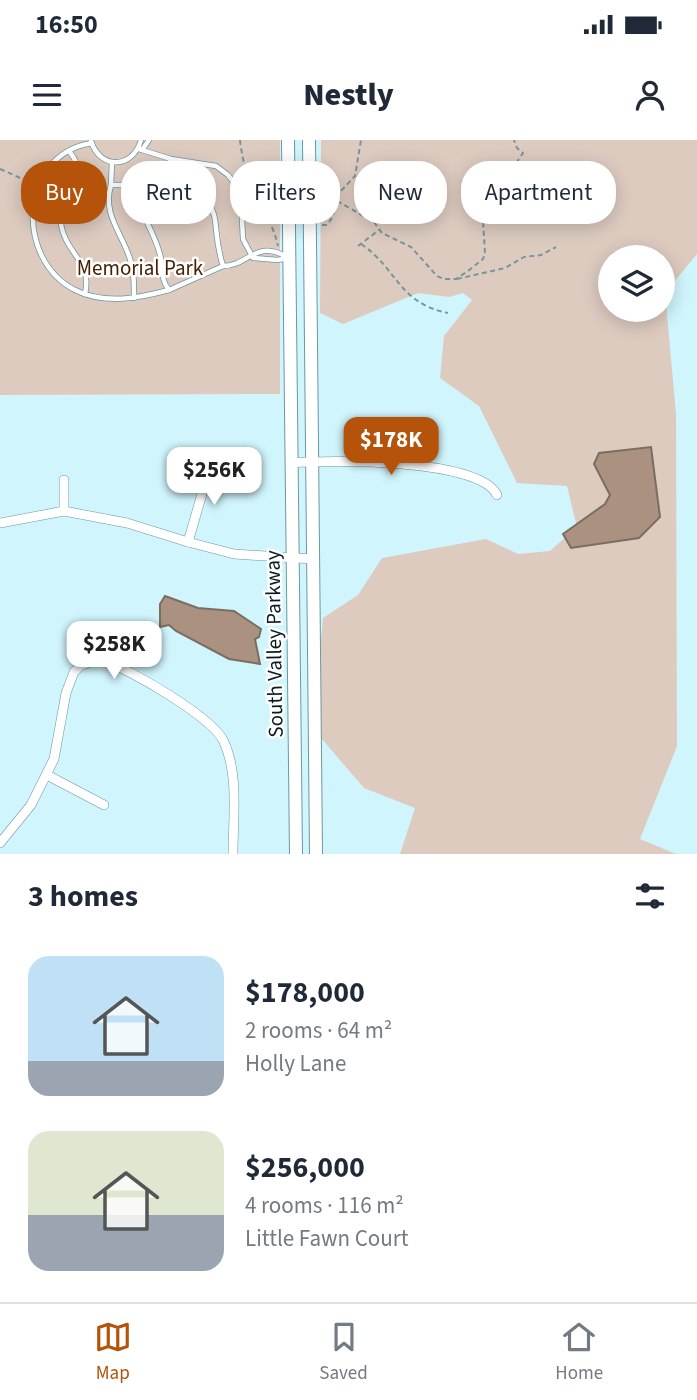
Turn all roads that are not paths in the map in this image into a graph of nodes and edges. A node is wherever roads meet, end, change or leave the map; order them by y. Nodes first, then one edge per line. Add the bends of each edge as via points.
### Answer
1 (141, 140) edge
2 (149, 140) edge
3 (288, 140) edge
4 (309, 140) edge
5 (91, 141) edge
6 (140, 150) junction
7 (69, 151) junction
8 (171, 159) junction
9 (112, 162) junction
10 (111, 185) junction
11 (251, 254) junction
12 (310, 257) junction
13 (289, 258) junction
14 (223, 266) junction
15 (169, 290) junction
16 (85, 294) junction
17 (134, 298) junction
18 (312, 461) junction
19 (212, 463) dead end
20 (291, 463) junction
21 (64, 480) dead end
22 (498, 495) dead end
23 (64, 511) junction
24 (0, 523) edge
25 (188, 542) junction
26 (293, 558) junction
27 (313, 559) junction
28 (47, 775) junction
29 (104, 805) dead end
30 (0, 843) edge
31 (233, 854) edge
32 (296, 854) edge
33 (316, 854) edge

1 - 6 lane
2 - 6 lane
3 - 13 main road, South Valley Parkway
4 - 12 main road, South Valley Parkway
5 - 7 lane
5 - 9 lane via 98,154
6 - 8 lane
6 - 9 lane via 127,160
7 - 16 lane via 77,161 79,176 65,195 60,212 62,230 86,272
7 - 16 lane via 48,168 38,186 33,229 40,255 52,273
8 - 11 lane via 216,166 235,184 241,199 243,239
8 - 14 lane via 163,176 168,186 196,194 214,211
9 - 10 lane
10 - 15 lane via 135,192 158,246 161,275
10 - 17 lane via 111,218 130,256
11 - 13 lane via 277,251
11 - 13 lane via 258,259
11 - 14 lane
12 - 13 main road
12 - 18 main road, South Valley Parkway
13 - 20 main road, South Valley Parkway
14 - 15 lane
15 - 17 lane
16 - 17 lane
18 - 20 street
18 - 22 street via 422,466 478,481
18 - 27 main road, South Valley Parkway
19 - 25 street
20 - 26 main road, South Valley Parkway
21 - 23 street
23 - 24 street
23 - 25 street via 127,523
25 - 26 street via 234,554
26 - 27 street
26 - 32 main road, South Valley Parkway
27 - 33 main road, South Valley Parkway
28 - 29 street
28 - 30 street via 31,805
28 - 31 street via 74,672 93,661 106,661 184,705 224,740 232,774

